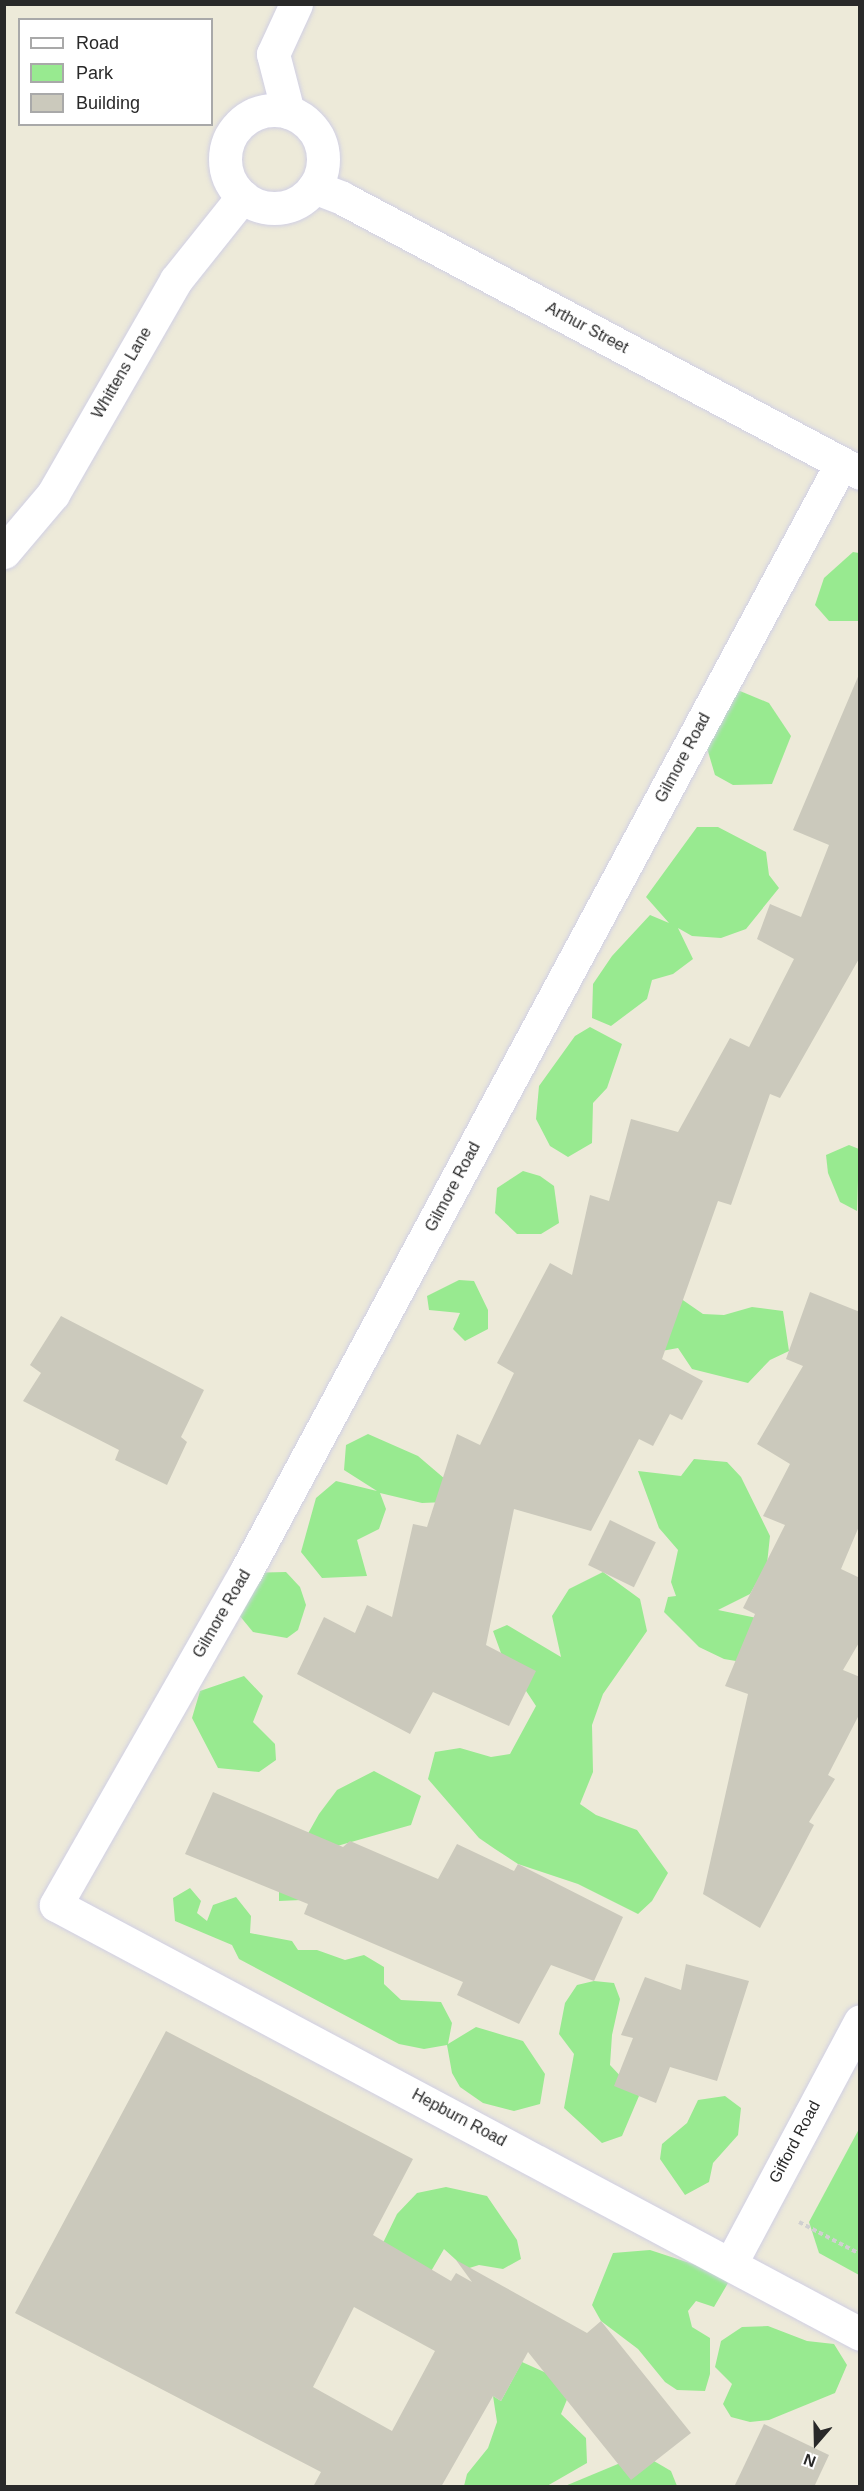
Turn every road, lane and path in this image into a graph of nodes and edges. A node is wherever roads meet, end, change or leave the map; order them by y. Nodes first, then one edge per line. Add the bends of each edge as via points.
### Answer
1 (296, 4) edge
2 (288, 112) junction
3 (314, 187) junction
4 (243, 196) junction
5 (850, 468) edge
6 (4, 552) edge
7 (56, 1905) joint
8 (860, 2021) edge
9 (762, 2204) junction
10 (860, 2254) edge
11 (731, 2263) junction
12 (860, 2334) edge

1 - 2 street via 273,54
2 - 3 street via 313,130 320,145 323,161
2 - 4 street via 256,114 232,134 225,164 229,179
3 - 4 street via 297,202 282,208 264,208
3 - 5 street, Arthur Street via 342,198
4 - 6 street, Whittens Lane via 176,280 53,494
5 - 7 street, Gilmore Road via 245,1573
7 - 11 street, Hepburn Road
8 - 9 street, Gifford Road
9 - 10 path
9 - 11 street, Gifford Road
11 - 12 street, Hepburn Road

